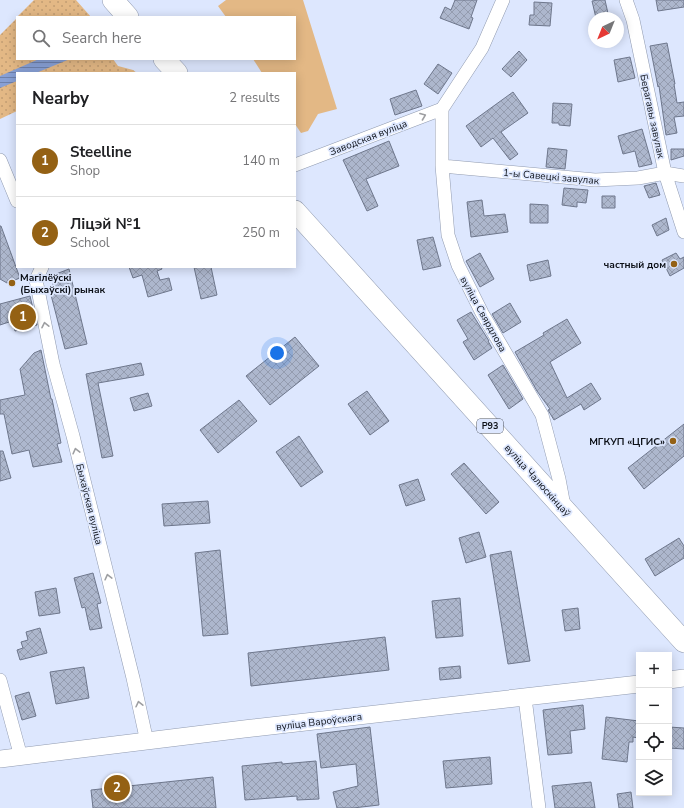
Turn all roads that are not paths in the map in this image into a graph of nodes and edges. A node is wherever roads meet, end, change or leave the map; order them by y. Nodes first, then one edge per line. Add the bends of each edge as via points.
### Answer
1 (113, 0) edge
2 (503, 0) edge
3 (626, 0) edge
4 (127, 16) edge
5 (165, 60) edge
6 (176, 72) edge
7 (442, 109) junction
8 (0, 160) edge
9 (296, 165) edge
10 (442, 166) junction
11 (665, 173) junction
12 (684, 176) edge
13 (16, 199) edge
14 (296, 211) edge
15 (684, 232) edge
16 (42, 268) edge
17 (565, 510) junction
18 (684, 642) edge
19 (684, 678) edge
20 (0, 680) edge
21 (672, 680) edge
22 (636, 684) edge
23 (525, 698) junction
24 (148, 742) junction
25 (21, 757) junction
26 (0, 759) edge
27 (539, 808) edge

1 - 4 main road
2 - 7 street via 482,48
3 - 11 street, Берагавы завулак via 633,20
5 - 6 main road
9 -> 7 street, Заводская вуліца
7 - 10 street, вуліца Свярдлова
8 - 13 street
10 - 11 street, 1-ы Савецкі завулак via 595,180 638,178
10 - 17 street, вуліца Свярдлова via 448,235 458,265 482,313 542,415
11 - 12 street, 1-ы Савецкі завулак
11 - 15 street, Берагавы завулак
14 - 17 main road, вуліца Чалюскінцаў / Р93
24 -> 16 street, Быхаўская вуліца via 53,364 36,280
17 - 18 main road, вуліца Чалюскінцаў / Р93
19 - 21 street
20 - 25 street
22 - 23 street, вуліца Вароўскага
23 - 24 street, вуліца Вароўскага
23 - 27 street
24 - 25 street, вуліца Вароўскага
25 - 26 street, вуліца Вароўскага

